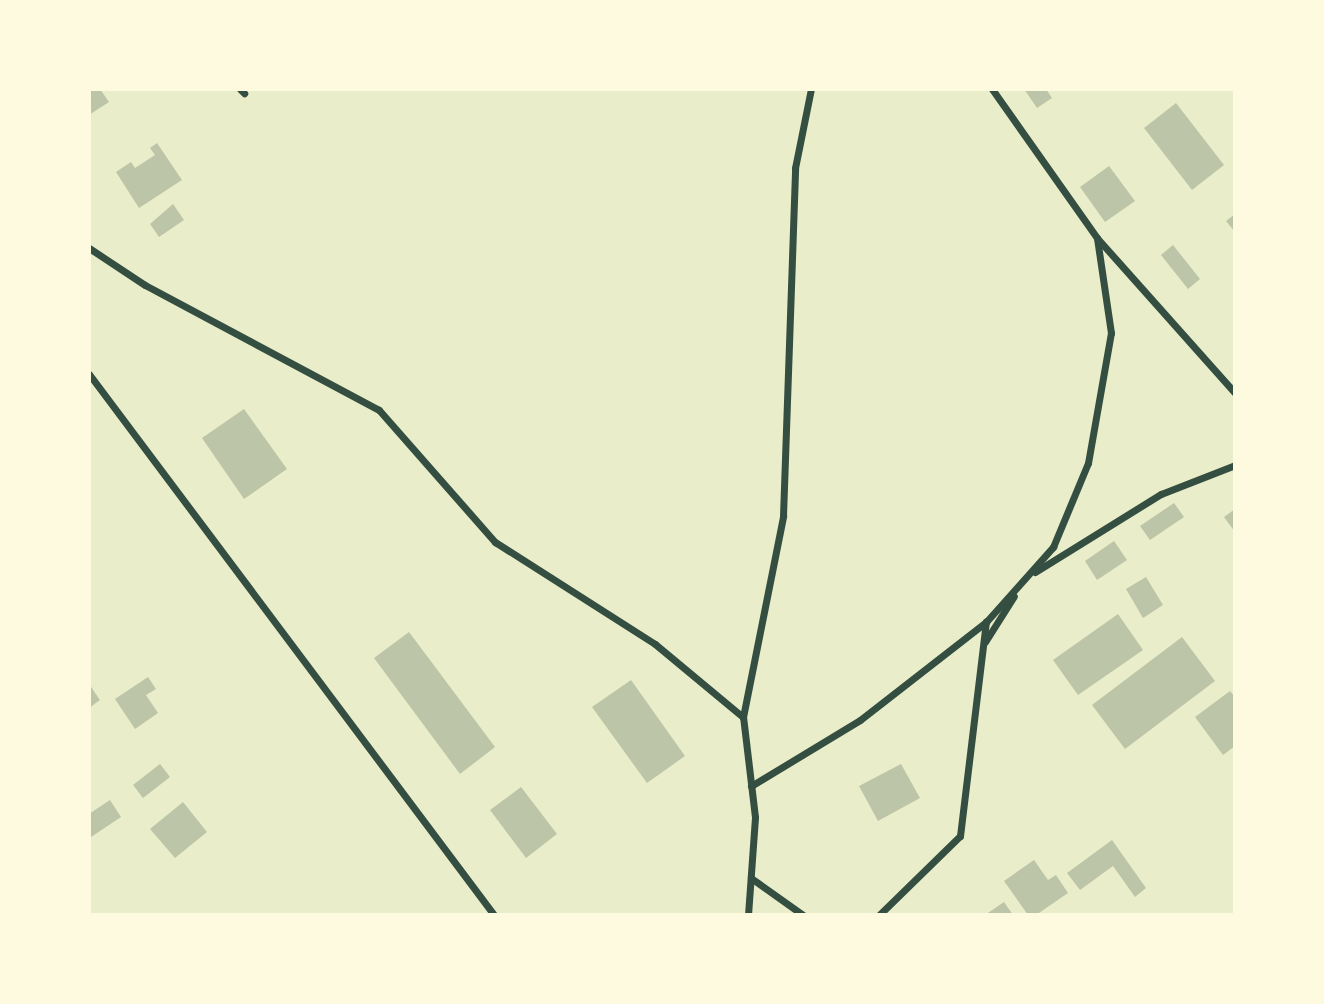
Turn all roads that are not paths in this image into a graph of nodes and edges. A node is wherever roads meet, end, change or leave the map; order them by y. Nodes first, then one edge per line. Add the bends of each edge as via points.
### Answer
1 (811, 89) edge
2 (992, 89) edge
3 (1097, 238) junction
4 (89, 248) edge
5 (89, 374) edge
6 (1235, 393) edge
7 (1235, 465) edge
8 (1026, 578) junction
9 (986, 622) junction
10 (983, 645) junction
11 (743, 717) junction
12 (751, 786) junction
13 (751, 878) junction
14 (494, 915) edge
15 (748, 915) edge
16 (803, 915) edge
17 (879, 915) edge

1 - 11 street via 795,169 783,516
2 - 3 street
3 - 6 street
3 - 8 street via 1111,333 1088,463 1054,547
4 - 11 street via 145,285 379,410 495,542 655,644
5 - 14 street
7 - 8 street via 1161,494
8 - 9 street
8 - 10 street
9 - 10 street
9 - 12 street via 860,720
10 - 17 street via 960,836
11 - 12 street
12 - 13 street via 755,817
13 - 15 street
13 - 16 street

